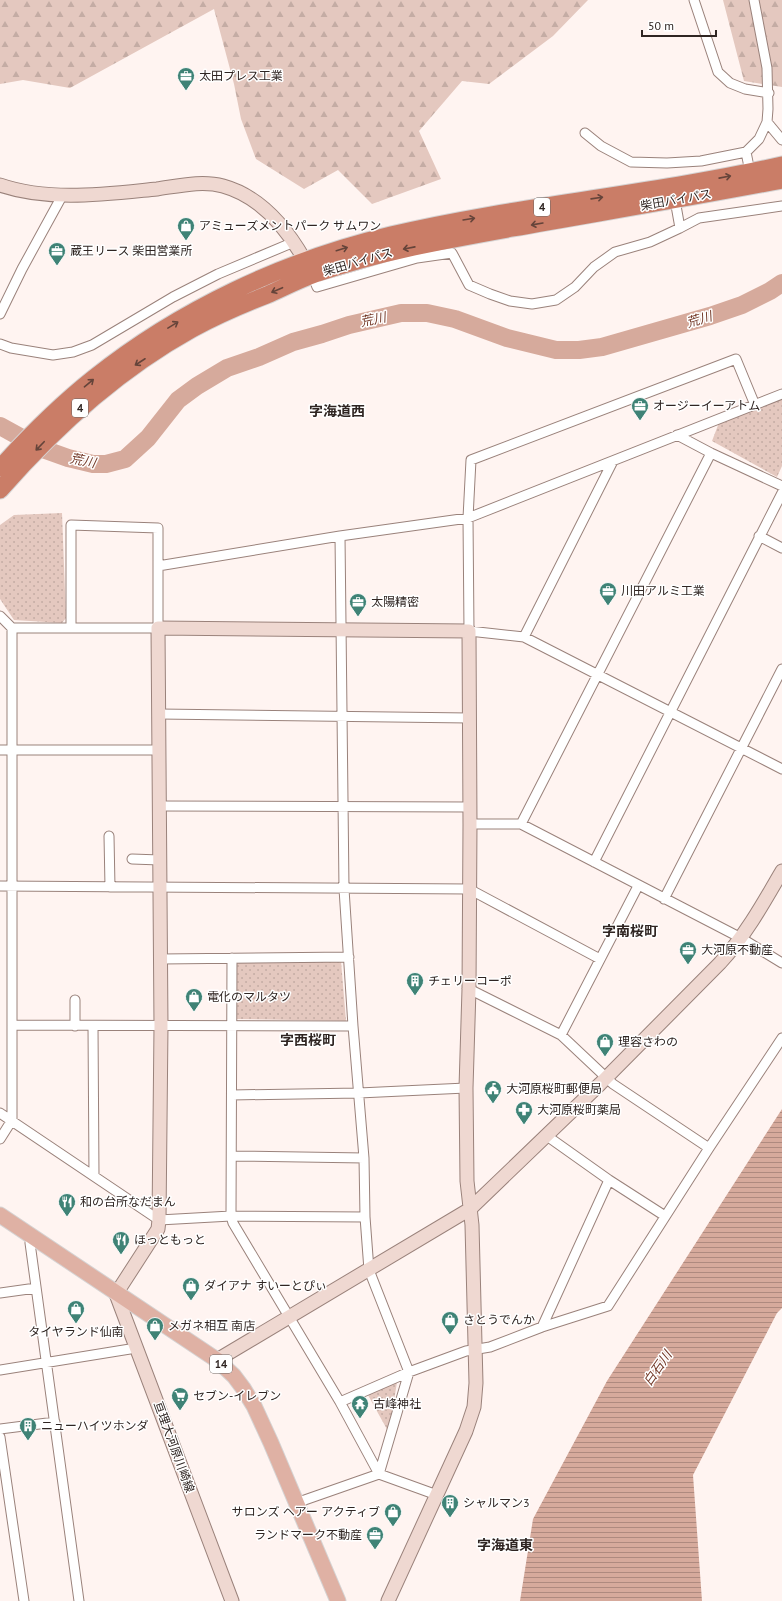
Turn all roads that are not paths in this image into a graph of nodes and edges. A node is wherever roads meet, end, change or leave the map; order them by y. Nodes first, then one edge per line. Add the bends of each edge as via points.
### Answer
1 (694, 0) edge
2 (754, 0) edge
3 (769, 93) junction
4 (767, 122) junction
5 (585, 133) dead end
6 (782, 140) edge
7 (746, 152) junction
8 (782, 165) edge
9 (750, 172) junction
10 (782, 180) edge
11 (0, 185) edge
12 (62, 196) junction
13 (675, 200) junction
14 (782, 206) edge
15 (680, 228) junction
16 (294, 242) junction
17 (309, 268) junction
18 (0, 314) edge
19 (0, 344) edge
20 (782, 394) edge
21 (755, 405) junction
22 (677, 435) junction
23 (711, 452) junction
24 (613, 461) junction
25 (0, 468) edge
26 (782, 486) edge
27 (0, 490) edge
28 (782, 492) edge
29 (468, 518) junction
30 (340, 536) junction
31 (760, 536) junction
32 (782, 548) edge
33 (158, 566) junction
34 (0, 616) edge
35 (12, 628) junction
36 (71, 628) junction
37 (158, 628) junction
38 (341, 629) junction
39 (469, 631) junction
40 (524, 637) junction
41 (782, 669) edge
42 (597, 674) junction
43 (670, 712) junction
44 (159, 714) junction
45 (342, 717) junction
46 (469, 718) junction
47 (742, 748) junction
48 (0, 750) edge
49 (13, 750) junction
50 (159, 750) junction
51 (782, 769) edge
52 (160, 806) junction
53 (343, 807) junction
54 (470, 807) junction
55 (470, 824) junction
56 (521, 824) junction
57 (109, 836) dead end
58 (132, 859) dead end
59 (160, 860) junction
60 (594, 862) junction
61 (782, 871) edge
62 (0, 886) edge
63 (12, 886) junction
64 (638, 886) junction
65 (110, 887) junction
66 (160, 888) junction
67 (469, 889) junction
68 (344, 890) junction
69 (664, 899) junction
70 (741, 938) junction
71 (349, 956) junction
72 (232, 958) junction
73 (161, 959) junction
74 (600, 959) junction
75 (782, 963) edge
76 (469, 989) junction
77 (75, 1000) dead end
78 (232, 1025) junction
79 (12, 1026) junction
80 (75, 1026) junction
81 (93, 1026) junction
82 (161, 1026) junction
83 (353, 1026) junction
84 (561, 1036) junction
85 (782, 1038) edge
86 (607, 1078) junction
87 (466, 1088) junction
88 (359, 1093) junction
89 (232, 1095) junction
90 (0, 1112) edge
91 (12, 1120) junction
92 (547, 1136) junction
93 (0, 1139) edge
94 (709, 1148) junction
95 (232, 1156) junction
96 (364, 1158) junction
97 (94, 1176) junction
98 (609, 1180) junction
99 (470, 1209) junction
100 (0, 1215) edge
101 (232, 1216) junction
102 (665, 1216) junction
103 (365, 1217) junction
104 (159, 1220) junction
105 (33, 1237) junction
106 (369, 1270) junction
107 (36, 1288) junction
108 (0, 1293) edge
109 (116, 1294) junction
110 (290, 1316) junction
111 (542, 1327) junction
112 (136, 1346) junction
113 (476, 1349) junction
114 (217, 1360) junction
115 (46, 1362) junction
116 (0, 1370) edge
117 (409, 1372) junction
118 (340, 1402) junction
119 (55, 1422) junction
120 (0, 1429) edge
121 (0, 1437) edge
122 (379, 1474) junction
123 (437, 1495) junction
124 (296, 1503) junction
125 (24, 1601) edge
126 (79, 1601) edge
127 (232, 1601) edge
128 (338, 1601) edge
129 (388, 1601) edge

1 - 3 street via 718,72 730,83 745,89
2 - 3 street via 768,68
3 - 4 street
4 - 6 street
4 - 7 street via 759,139
5 - 7 street via 601,146 631,162 701,161
7 - 9 street
8 - 9 highway, 柴田バイパス / 4
17 -> 9 highway, 柴田バイパス / 4 via 389,235 461,220
10 - 13 highway, 柴田バイパス / 4
11 - 12 street via 19,192
12 - 16 street via 202,184 222,186 246,195 266,209
12 - 18 street
13 - 15 street
13 -> 17 highway, 柴田バイパス / 4
14 - 15 street via 699,218
15 - 17 street via 650,242 615,252 556,300 532,304 510,301 469,285 452,252 417,258 317,288
16 - 17 street
16 - 19 street via 218,274 173,297 92,345 73,352 53,355
25 -> 17 highway, 柴田バイパス / 4 via 62,406 93,379 140,345 224,295
17 -> 27 highway, 柴田バイパス / 4 via 172,341 134,366 81,407 45,441
20 - 21 street
21 - 22 street
21 - 29 street via 736,359 471,460
22 - 23 street
22 - 24 street
23 - 26 street
23 - 42 street
24 - 29 street
24 - 40 street
28 - 31 street
29 - 30 street
29 - 39 street
30 - 33 street
30 - 38 street
31 - 32 street
31 - 43 street
33 - 36 street via 158,528 71,525
33 - 37 street
34 - 35 street
35 - 36 street
35 - 49 street
36 - 37 street
37 - 38 street
37 - 44 street
38 - 39 street
38 - 45 street
39 - 40 street
39 - 46 street
40 - 42 street
41 - 47 street
42 - 43 street
42 - 56 street
43 - 47 street
43 - 60 street
44 - 45 street
44 - 50 street
45 - 46 street
45 - 53 street
46 - 54 street
47 - 51 street
47 - 69 street
48 - 49 street
49 - 50 street
49 - 63 street
50 - 52 street
52 - 53 street
52 - 59 street
53 - 54 street
53 - 68 street
54 - 55 street
55 - 56 street
55 - 67 street
56 - 60 street
57 - 65 street
58 - 59 street
59 - 66 street
60 - 64 street
61 - 70 street
62 - 63 street
63 - 65 street
63 - 79 street
64 - 69 street
64 - 74 street
65 - 66 street
66 - 68 street
66 - 73 street
67 - 68 street
67 - 74 street
67 - 76 street
68 - 71 street
69 - 70 street
70 - 75 street
70 - 86 street via 720,964
71 - 72 street
71 - 83 street
72 - 73 street
72 - 78 street
73 - 82 street
74 - 84 street
76 - 84 street
76 - 87 street
77 - 80 street
78 - 82 street
78 - 83 street
78 - 89 street
79 - 80 street
79 - 91 street
80 - 81 street
81 - 82 street
81 - 97 street
82 - 104 street
83 - 88 street
84 - 86 street
85 - 94 street
86 - 92 street
86 - 94 street
87 - 88 street
87 - 99 street via 467,1181
88 - 89 street
88 - 96 street
89 - 95 street
90 - 91 street
91 - 93 street
91 - 97 street
92 - 98 street
92 - 99 street
94 - 102 street
95 - 96 street
95 - 101 street
96 - 103 street
97 - 104 street
98 - 102 street
98 - 111 street
99 - 106 street
99 - 113 street
100 - 105 main road, 14
101 - 103 street
101 - 104 street
101 - 110 street via 233,1223
102 - 111 street via 608,1306
103 - 106 street
104 - 109 street via 158,1229
105 - 107 street via 30,1242
105 - 109 main road, 14
106 - 110 street
106 - 117 street
107 - 108 street
107 - 115 street
109 - 112 street, 亘理大河原川崎線
109 - 114 main road, 14
110 - 114 street
110 - 118 street
111 - 113 street via 490,1347
112 - 115 street
112 - 127 street, 亘理大河原川崎線
113 - 117 street
113 - 123 street via 474,1407
114 - 124 main road, 14 via 234,1376 254,1406
115 - 116 street
115 - 119 street
117 - 118 street
117 - 122 street
118 - 122 street
119 - 120 street
119 - 126 street
121 - 125 street
122 - 123 street
122 - 124 street
123 - 129 street
124 - 128 main road, 14

